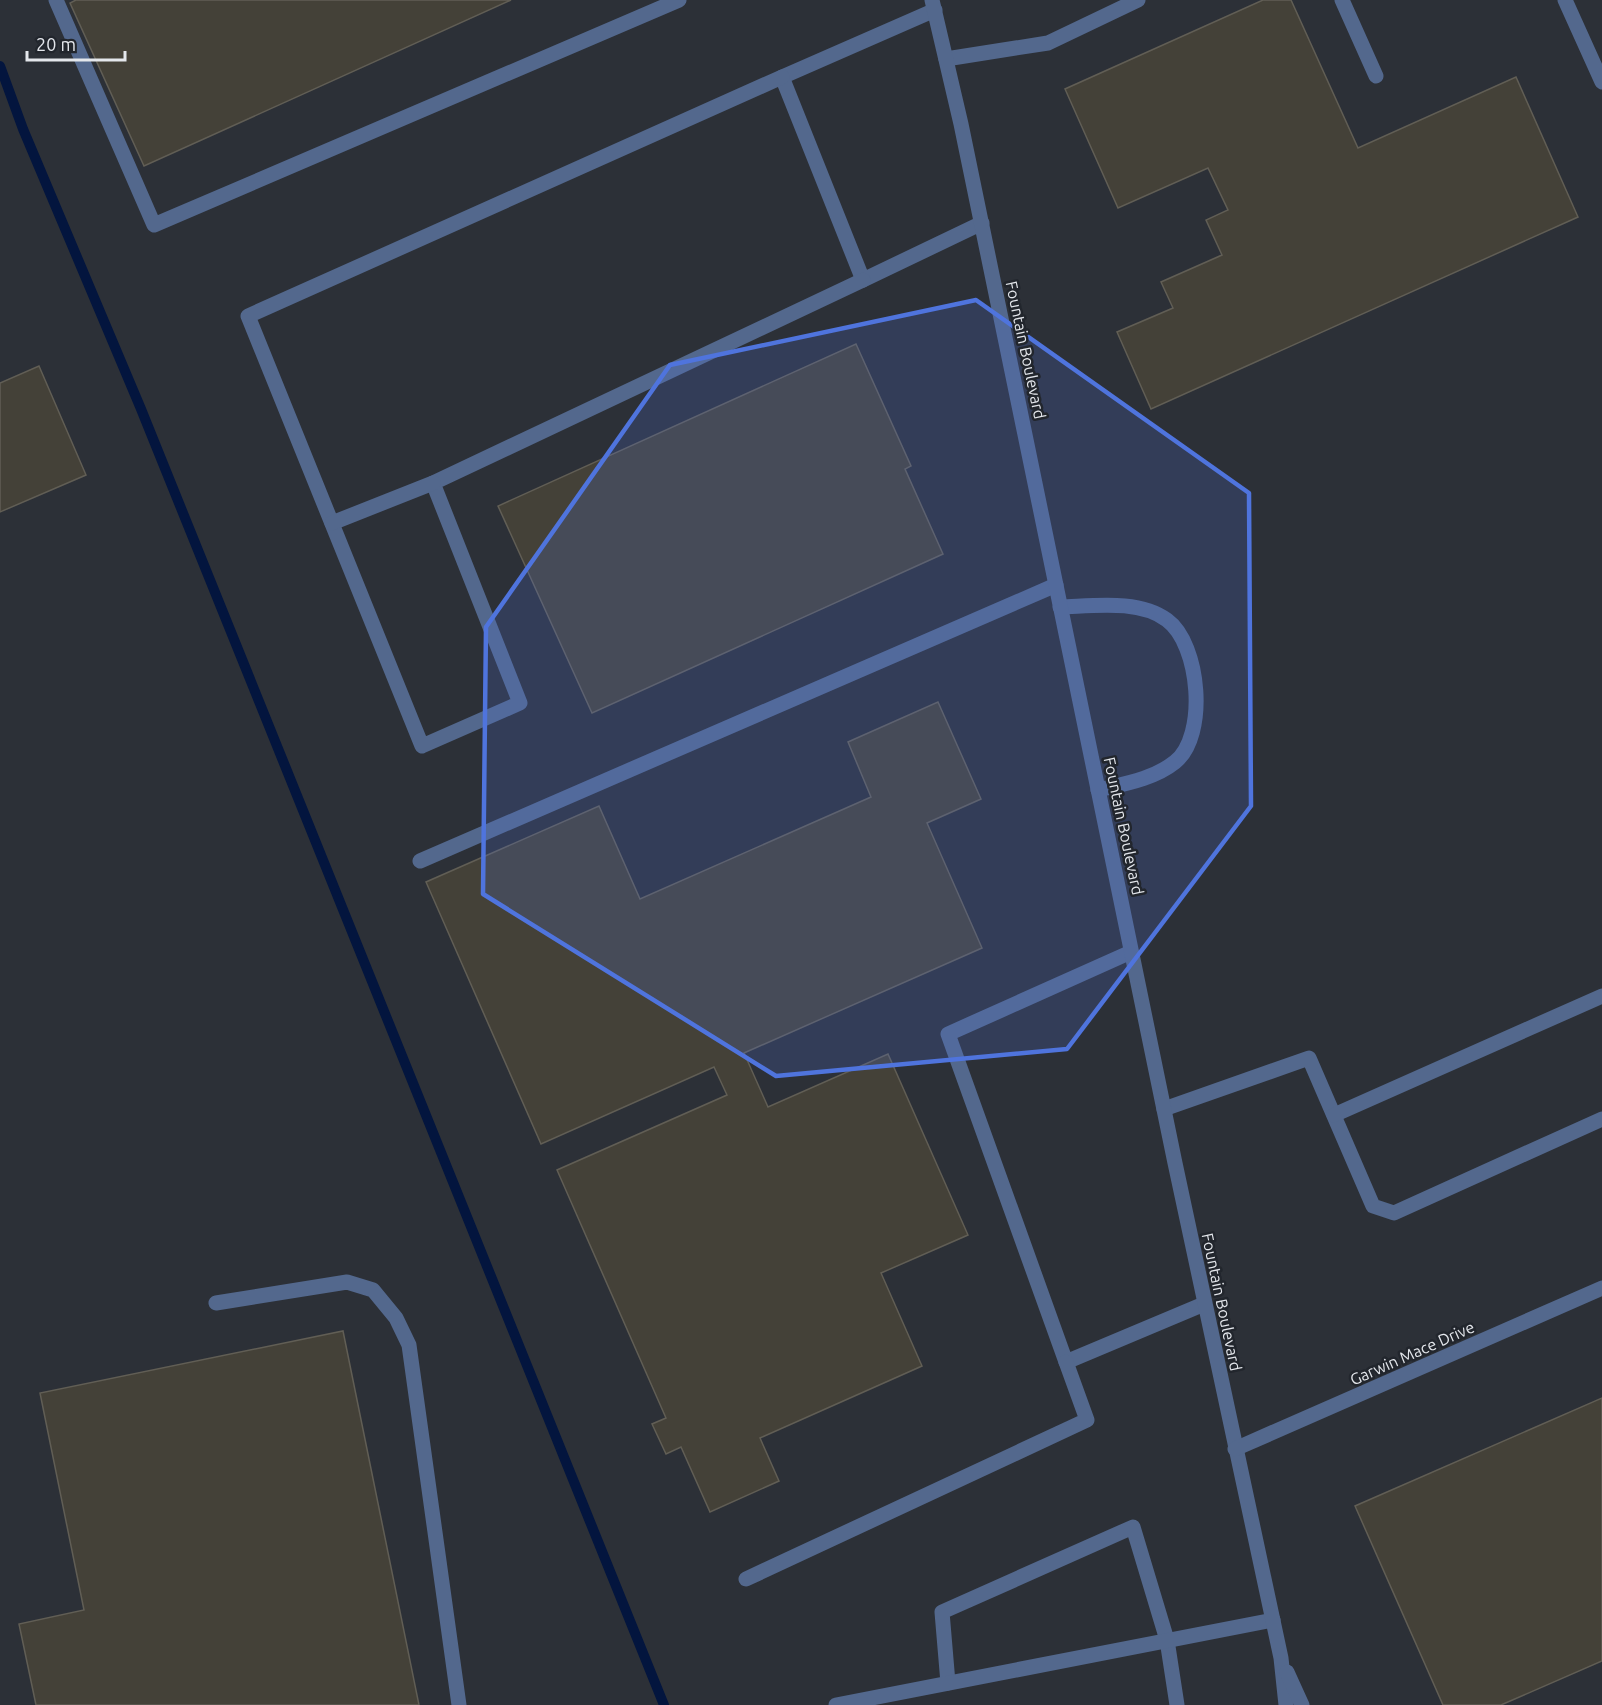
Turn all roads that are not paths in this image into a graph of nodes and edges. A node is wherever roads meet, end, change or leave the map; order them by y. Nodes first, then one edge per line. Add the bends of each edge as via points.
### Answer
1 (56, 0) edge
2 (679, 0) edge
3 (1138, 0) edge
4 (1342, 0) edge
5 (1565, 0) edge
6 (934, 5) edge
7 (946, 59) junction
8 (1376, 76) dead end
9 (782, 77) junction
10 (1602, 82) edge
11 (982, 223) junction
12 (863, 280) junction
13 (433, 483) junction
14 (332, 523) junction
15 (1056, 585) junction
16 (1060, 607) junction
17 (1098, 790) junction
18 (420, 861) dead end
19 (1131, 952) junction
20 (1602, 996) edge
21 (1164, 1109) junction
22 (1334, 1115) junction
23 (1602, 1119) edge
24 (1602, 1288) edge
25 (216, 1304) dead end
26 (1204, 1304) junction
27 (1066, 1362) junction
28 (1235, 1449) junction
29 (746, 1579) dead end
30 (1273, 1620) junction
31 (1167, 1640) junction
32 (1281, 1658) junction
33 (948, 1683) junction
34 (459, 1705) edge
35 (836, 1705) edge
36 (1177, 1705) edge
37 (1286, 1705) edge
38 (1302, 1705) edge

1 - 2 street via 154,225
3 - 7 street via 1048,43
4 - 8 street
5 - 10 street
6 - 7 street, Fountain Boulevard
6 - 9 street
7 - 11 street, Fountain Boulevard
9 - 12 street
9 - 14 street via 248,316
11 - 12 street
11 - 15 street, Fountain Boulevard
12 - 13 street
13 - 14 street
13 - 14 street via 520,703 422,746
15 - 16 street, Fountain Boulevard
15 - 18 street
16 - 17 street, Fountain Boulevard
16 - 17 street via 1130,605 1168,620 1188,648 1198,699 1192,736 1176,762 1140,780
17 - 19 street, Fountain Boulevard
19 - 21 street, Fountain Boulevard
19 - 27 street via 948,1034
20 - 22 street
21 - 22 street via 1309,1058
21 - 26 street, Fountain Boulevard
22 - 23 street via 1373,1206 1394,1213
24 - 28 street, Garwin Mace Drive
25 - 34 street via 347,1282 373,1290 396,1318 410,1345
26 - 27 street
26 - 28 street, Fountain Boulevard
27 - 29 street via 1087,1420
28 - 30 street, Fountain Boulevard
30 - 31 street
30 - 32 street, Fountain Boulevard
31 - 33 street
31 - 33 street via 1133,1527 942,1612
31 - 36 street
32 - 37 street, Fountain Boulevard
32 - 38 street, Fountain Boulevard
33 - 35 street

